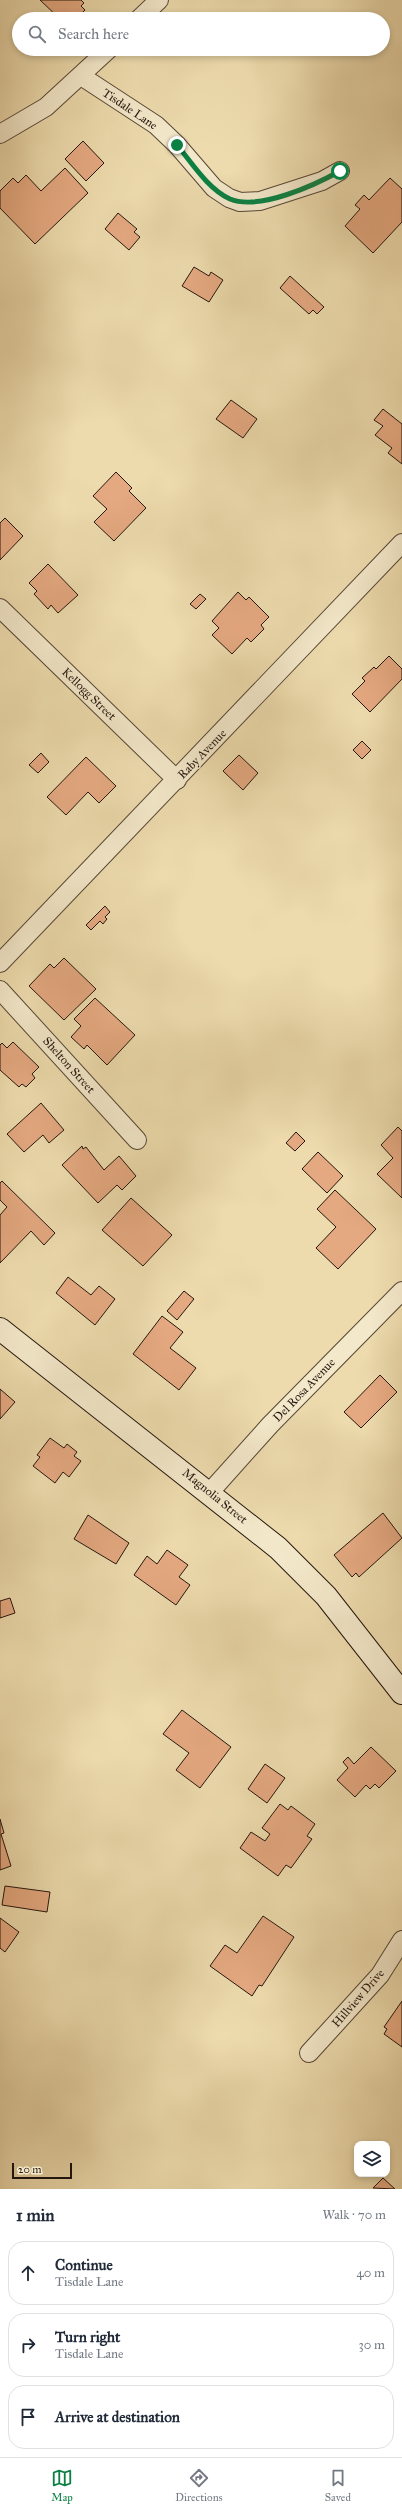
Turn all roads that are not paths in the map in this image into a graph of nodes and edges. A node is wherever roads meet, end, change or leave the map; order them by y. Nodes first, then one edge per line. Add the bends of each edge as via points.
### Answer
1 (159, 0) edge
2 (146, 12) edge
3 (102, 56) edge
4 (81, 76) junction
5 (0, 134) edge
6 (340, 171) dead end
7 (402, 543) edge
8 (0, 608) edge
9 (177, 780) junction
10 (0, 963) edge
11 (0, 990) edge
12 (137, 1140) dead end
13 (402, 1291) edge
14 (0, 1328) edge
15 (210, 1492) junction
16 (402, 1693) edge
17 (402, 1940) edge
18 (309, 2052) dead end

1 - 2 street
3 - 4 street
4 - 5 street via 46,107
4 - 6 street, Tisdale Lane via 156,125 214,188 240,202 277,197 322,181
7 - 9 street, Raby Avenue
8 - 9 street, Kellogg Street
9 - 10 street, Raby Avenue
11 - 12 street, Shelton Street
13 - 15 street, Del Rosa Avenue via 270,1425
14 - 15 street, Magnolia Street
15 - 16 street, Magnolia Street via 278,1548 326,1596
17 - 18 street, Hillview Drive via 380,1975

